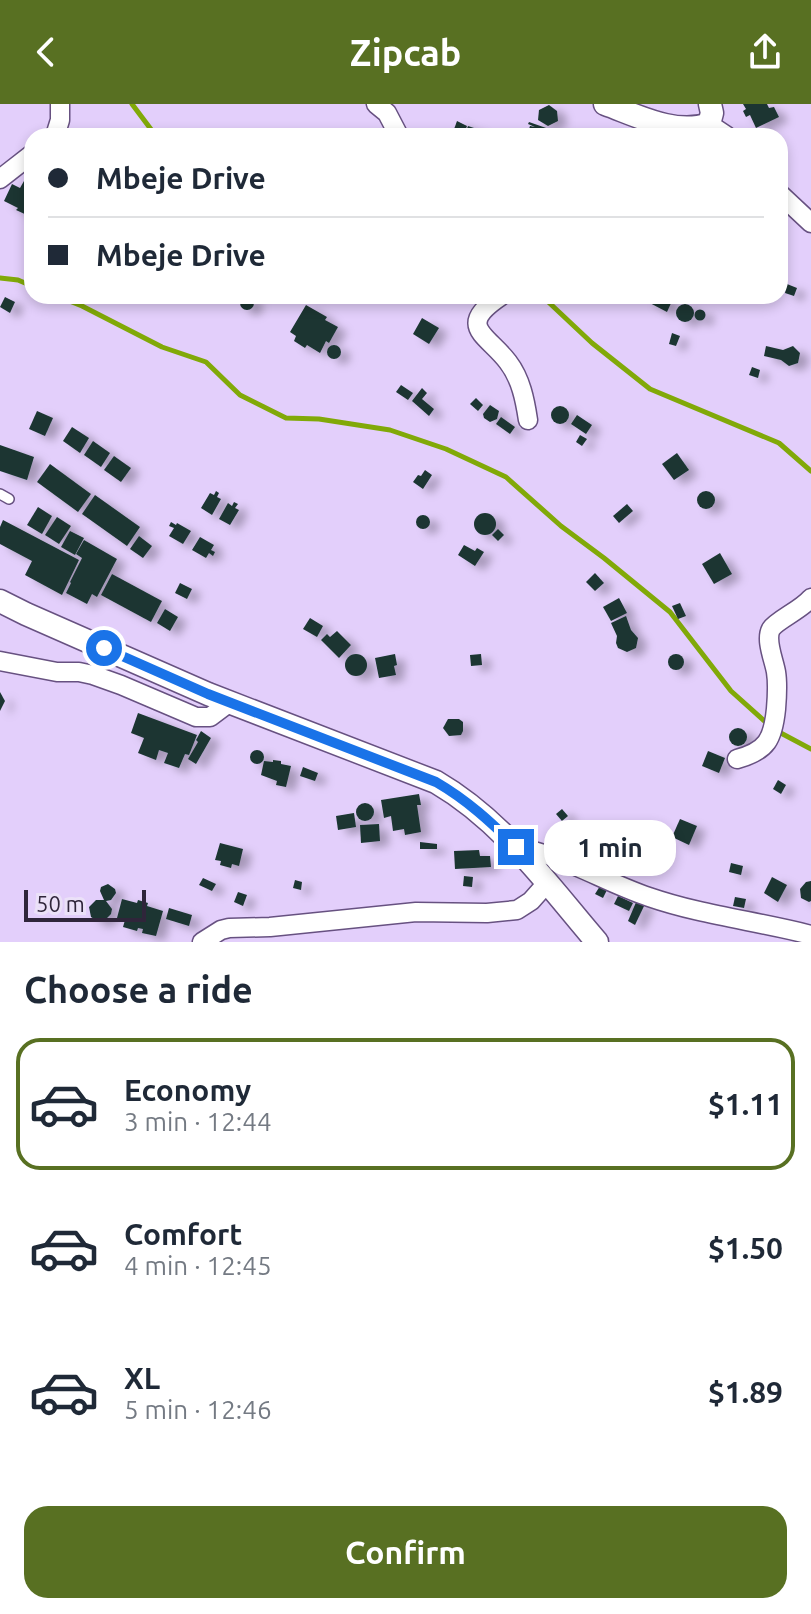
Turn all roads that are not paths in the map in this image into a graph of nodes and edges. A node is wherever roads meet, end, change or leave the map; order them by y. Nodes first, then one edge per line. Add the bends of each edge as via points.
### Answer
1 (60, 104) edge
2 (376, 104) edge
3 (605, 104) edge
4 (715, 121) edge
5 (58, 128) edge
6 (395, 128) edge
7 (24, 160) edge
8 (0, 179) edge
9 (788, 201) edge
10 (811, 223) edge
11 (489, 304) edge
12 (528, 420) dead end
13 (811, 598) edge
14 (0, 601) edge
15 (0, 661) edge
16 (230, 702) junction
17 (737, 759) dead end
18 (516, 847) junction
19 (547, 883) junction
20 (811, 935) edge
21 (202, 942) edge
22 (597, 942) edge

1 - 5 street
2 - 6 street
3 - 4 street via 682,128
7 - 8 street
9 - 10 street
11 - 12 street via 480,315 479,329 514,371
13 - 17 street via 772,627 769,641 777,675 773,729 761,748
14 - 16 street
15 - 16 street via 93,675 196,717 210,717
16 - 18 street via 436,782 459,795
18 - 19 street
18 - 20 street via 677,906
19 - 21 street via 517,910 229,928
19 - 22 street

